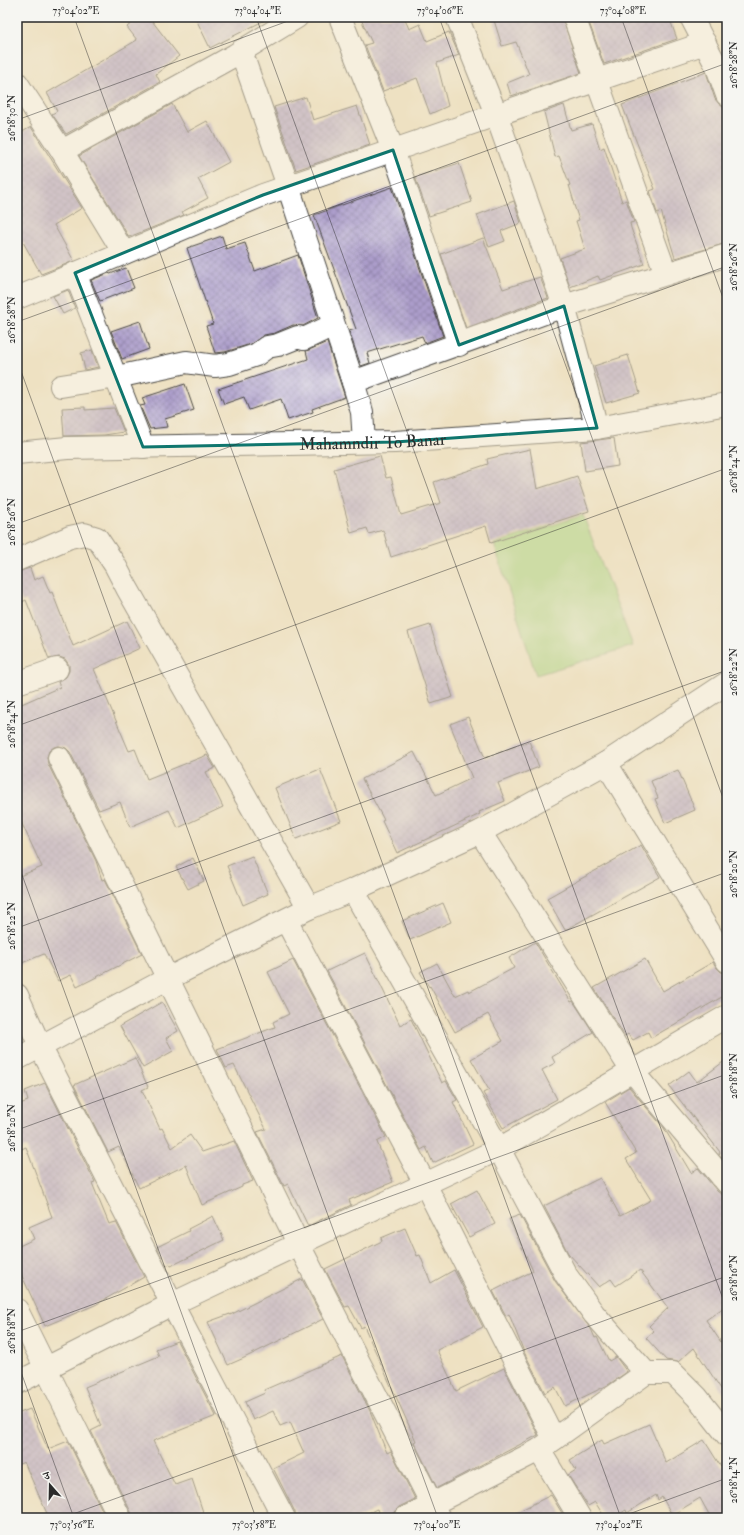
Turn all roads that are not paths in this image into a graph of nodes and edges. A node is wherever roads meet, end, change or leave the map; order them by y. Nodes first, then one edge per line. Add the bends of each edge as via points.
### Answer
1 (298, 17) edge
2 (340, 17) edge
3 (458, 17) edge
4 (574, 17) edge
5 (691, 17) edge
6 (705, 43) junction
7 (241, 51) junction
8 (597, 80) junction
9 (19, 92) edge
10 (727, 95) edge
11 (496, 114) junction
12 (393, 150) junction
13 (62, 151) junction
14 (288, 186) junction
15 (124, 253) junction
16 (727, 255) edge
17 (75, 273) junction
18 (666, 274) junction
19 (20, 290) edge
20 (564, 306) junction
21 (334, 326) junction
22 (459, 345) junction
23 (117, 377) junction
24 (353, 382) junction
25 (61, 386) dead end
26 (727, 404) edge
27 (597, 428) junction
28 (364, 442) junction
29 (143, 447) junction
30 (17, 453) edge
31 (17, 560) edge
32 (57, 669) dead end
33 (17, 683) edge
34 (727, 683) edge
35 (59, 758) dead end
36 (606, 763) junction
37 (480, 832) junction
38 (353, 890) junction
39 (309, 908) junction
40 (286, 920) junction
41 (727, 961) edge
42 (167, 979) junction
43 (17, 995) edge
44 (727, 1016) edge
45 (40, 1046) junction
46 (17, 1059) edge
47 (632, 1071) junction
48 (499, 1149) junction
49 (727, 1183) edge
50 (425, 1184) junction
51 (299, 1245) junction
52 (172, 1304) junction
53 (17, 1310) edge
54 (46, 1368) junction
55 (646, 1373) junction
56 (17, 1383) edge
57 (727, 1436) edge
58 (547, 1445) junction
59 (435, 1511) edge
60 (120, 1518) edge
61 (284, 1518) edge
62 (405, 1518) edge
63 (580, 1518) edge

1 - 7 street
2 - 12 street
3 - 11 street
4 - 8 street
5 - 6 street
6 - 8 street
6 - 10 street
7 - 13 street
7 - 14 street
8 - 11 street
8 - 18 street
9 - 13 street
11 - 12 street
11 - 20 street
12 - 14 street
12 - 22 street
13 - 15 street
14 - 15 street
14 - 21 street
15 - 17 street
16 - 18 street
17 - 19 street
17 - 23 street
18 - 20 street
20 - 22 street
20 - 27 street
21 - 23 street via 304,340 298,337 267,347 256,355 229,364 215,366 186,362
21 - 24 street
22 - 24 street
23 - 25 street
23 - 29 street
24 - 28 street via 362,412
26 - 27 street, Mahamndir To Banar
27 - 28 street, Mahamndir To Banar
28 - 29 street, Mahamndir To Banar
29 - 30 street, Mahamndir To Banar via 67,448
31 - 39 street via 70,537 84,534 97,538 115,564 130,595
32 - 33 street
34 - 36 street
35 - 42 street
36 - 37 street
36 - 41 street
37 - 38 street
37 - 47 street
38 - 39 street
38 - 48 street
39 - 40 street
40 - 42 street
40 - 50 street
42 - 45 street
42 - 51 street
43 - 45 street
44 - 47 street
45 - 46 street
45 - 52 street
47 - 48 street
47 - 49 street
48 - 50 street
48 - 55 street via 566,1275 594,1314
50 - 51 street
50 - 58 street
51 - 52 street
51 - 59 street
52 - 54 street
52 - 61 street
53 - 54 street
54 - 56 street
54 - 60 street
55 - 57 street via 673,1373 697,1397
55 - 58 street
58 - 59 street
58 - 63 street
59 - 62 street

